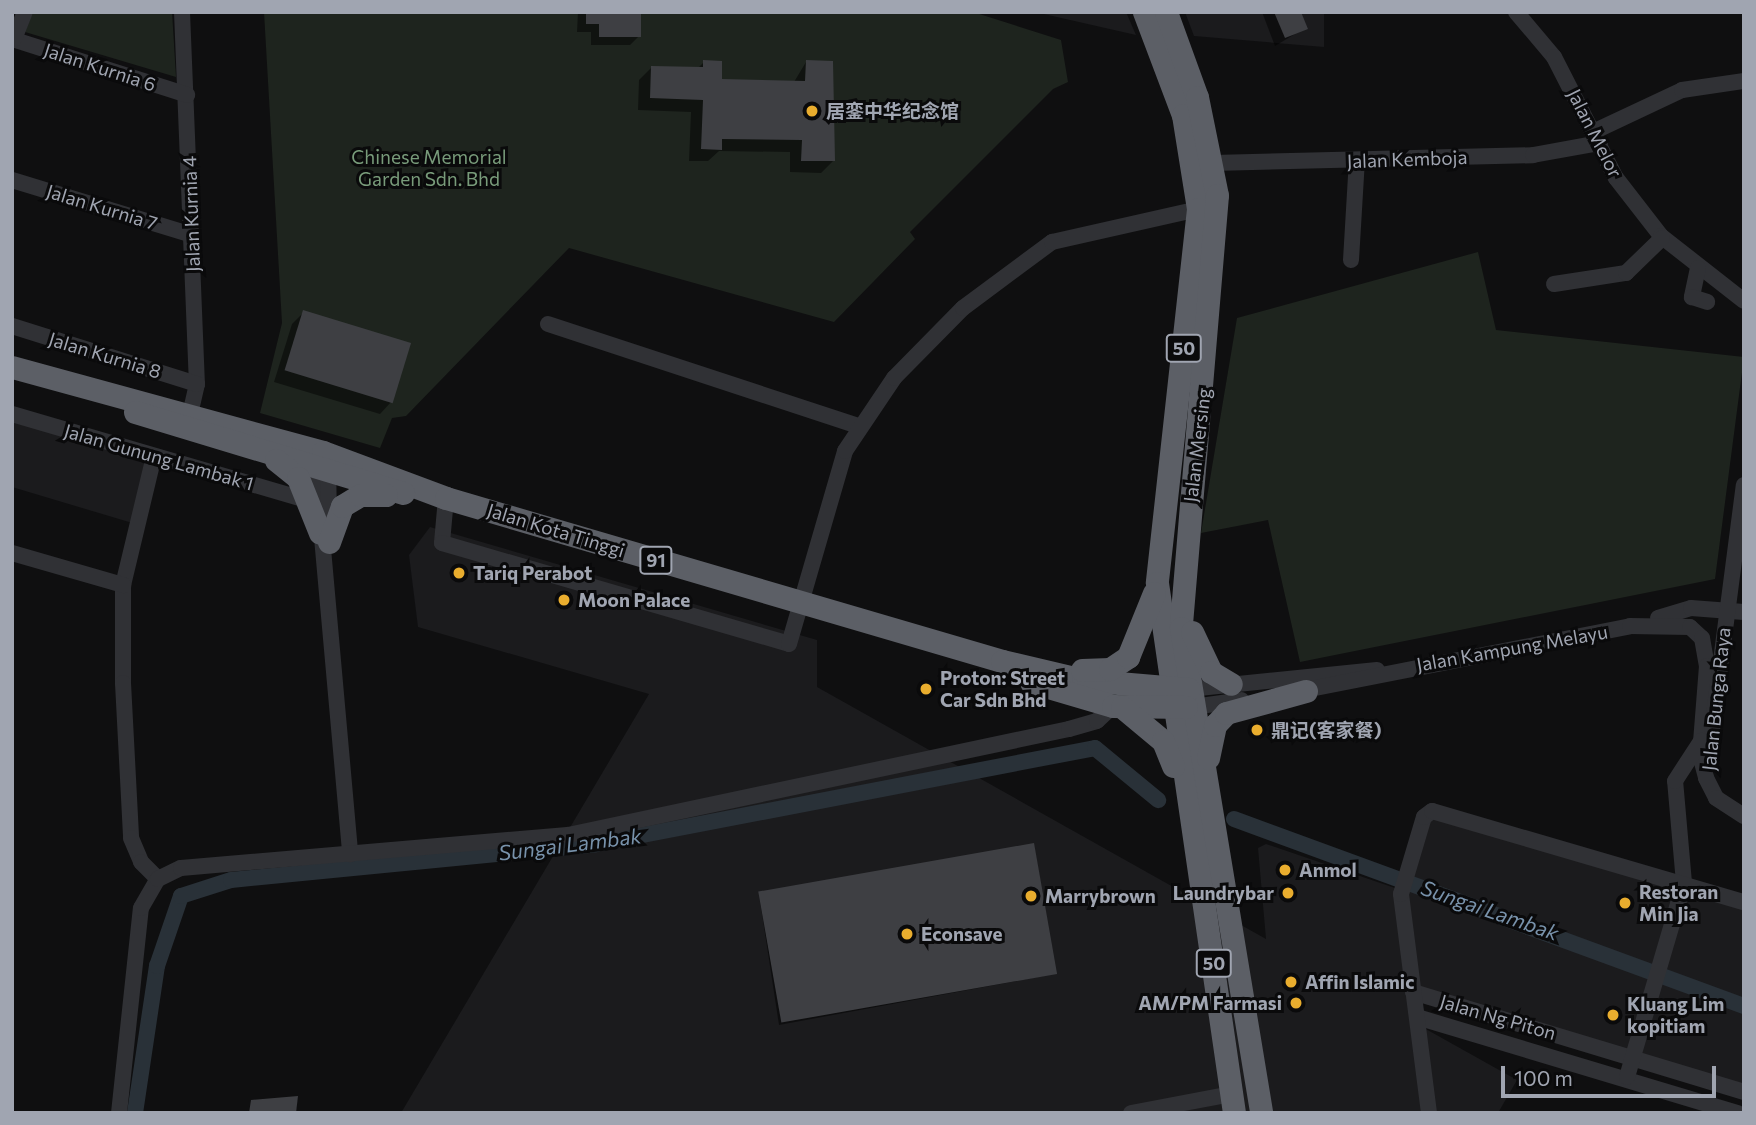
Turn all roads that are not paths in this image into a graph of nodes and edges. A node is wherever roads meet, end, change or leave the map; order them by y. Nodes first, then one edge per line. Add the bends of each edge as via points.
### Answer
1 (25, 12) edge
2 (182, 12) edge
3 (1144, 12) edge
4 (1166, 12) edge
5 (1516, 12) edge
6 (13, 39) edge
7 (1744, 81) edge
8 (187, 95) junction
9 (1598, 137) junction
10 (1357, 160) junction
11 (1213, 163) junction
12 (12, 180) edge
13 (1198, 209) junction
14 (192, 235) junction
15 (1662, 238) junction
16 (1351, 260) dead end
17 (1698, 268) junction
18 (1554, 284) dead end
19 (1744, 301) edge
20 (1707, 302) dead end
21 (548, 324) dead end
22 (12, 326) edge
23 (12, 367) edge
24 (68, 383) junction
25 (197, 384) junction
26 (12, 414) edge
27 (190, 415) junction
28 (859, 426) junction
29 (264, 454) junction
30 (154, 456) junction
31 (322, 461) junction
32 (1744, 485) edge
33 (414, 496) junction
34 (446, 498) junction
35 (306, 500) junction
36 (325, 538) junction
37 (12, 553) edge
38 (1183, 564) junction
39 (1157, 583) junction
40 (123, 585) junction
41 (798, 602) junction
42 (1727, 607) junction
43 (1744, 612) edge
44 (867, 622) junction
45 (1630, 626) junction
46 (1002, 661) junction
47 (1394, 670) junction
48 (1231, 684) junction
49 (1306, 691) junction
50 (1181, 699) junction
51 (1117, 706) junction
52 (1701, 741) junction
53 (1208, 770) junction
54 (1706, 778) junction
55 (1184, 801) junction
56 (1744, 816) edge
57 (350, 854) junction
58 (159, 879) junction
59 (1684, 883) junction
60 (1744, 902) edge
61 (1413, 992) junction
62 (1416, 1017) junction
63 (1633, 1057) junction
64 (1627, 1077) junction
65 (1744, 1092) edge
66 (1233, 1103) edge
67 (118, 1113) edge
68 (1131, 1113) edge
69 (1261, 1113) edge
70 (1429, 1113) edge
71 (1738, 1113) edge

1 - 6 street
2 - 8 street, Jalan Kurnia 4
3 - 13 highway, Jalan Mersing / 50 via 1183,115
4 - 11 highway, Jalan Mersing / 50
5 - 9 street, Jalan Melor via 1555,57
6 - 8 street, Jalan Kurnia 6
7 - 9 street, Jalan Kemboja via 1682,90
8 - 14 street, Jalan Kurnia 4
9 - 10 street, Jalan Kemboja via 1533,155
9 - 15 street, Jalan Melor via 1616,178
10 - 11 street, Jalan Kemboja
10 - 16 street
11 - 38 highway, Jalan Mersing / 50 via 1217,252
12 - 14 street, Jalan Kurnia 7
13 - 28 street via 1103,226 1041,249 935,335
13 - 39 highway, Jalan Mersing / 50
14 - 25 street, Jalan Kurnia 4
15 - 17 street, Jalan Melor
15 - 18 street via 1626,273
17 - 19 street, Jalan Melor
17 - 20 street via 1692,297
21 - 28 street
22 - 25 street, Jalan Kurnia 8
23 - 24 highway, Jalan Kota Tinggi / 91
24 - 27 highway, Jalan Kota Tinggi / 91
24 - 29 highway, Jalan Kota Tinggi / 91 via 169,427
25 - 27 street, Jalan Kurnia 4
26 - 30 street, Jalan Gunung Lambak 1
27 - 31 highway, Jalan Kota Tinggi / 91
28 - 41 street via 837,471
29 - 31 highway, Jalan Kota Tinggi / 91
29 - 35 highway via 291,470
30 - 35 street, Jalan Gunung Lambak 1
30 - 40 street
31 - 33 highway, Jalan Kota Tinggi / 91
31 - 34 highway, Jalan Kota Tinggi / 91
31 - 36 street
32 - 42 street, Jalan Bunga Raya
33 - 34 highway, Jalan Kota Tinggi / 91
33 - 36 highway via 352,498 342,506
34 - 41 highway, Jalan Kota Tinggi / 91
34 - 41 street via 442,543 590,589 789,644
35 - 36 highway
36 - 57 street
37 - 40 street
38 - 48 highway via 1200,657
38 - 50 highway, Jalan Mersing / 50
39 - 46 highway via 1143,631 1128,657 1110,669
39 - 50 highway, Jalan Mersing / 50
40 - 58 street via 131,838 141,862
41 - 44 highway, Jalan Kota Tinggi / 91
42 - 43 street
42 - 45 street via 1691,608
42 - 54 street, Jalan Bunga Raya
44 - 46 highway, Jalan Kota Tinggi / 91
44 - 51 highway, Jalan Kota Tinggi / 91 via 970,665
45 - 47 street, Jalan Kampung Melayu
45 - 52 street via 1675,623 1702,638 1707,666
46 - 50 highway, Jalan Kota Tinggi / 91
47 - 48 street, Jalan Kampung Melayu via 1334,670
47 - 49 street, Jalan Kampung Melayu
48 - 50 street, Jalan Kampung Melayu
49 - 50 street, Jalan Kampung Melayu
49 - 53 highway via 1226,713 1209,739
50 - 51 highway, Jalan Kota Tinggi / 91
50 - 53 highway, Jalan Mersing / 50
50 - 55 highway, Jalan Mersing / 50
51 - 55 highway via 1163,741
51 - 57 street via 1097,721 1069,729 636,822
52 - 54 street
52 - 59 street via 1675,781
53 - 69 highway, Jalan Mersing / 50
54 - 56 street, Jalan Bunga Raya via 1716,798
55 - 66 highway, Jalan Mersing / 50
57 - 58 street via 207,862
58 - 67 street via 141,908 136,933
59 - 60 street
59 - 61 street via 1443,811 1424,817 1403,880
59 - 63 street
61 - 62 street
61 - 63 street, Jalan Ng Piton
62 - 64 street, Jalan Ng Piton
62 - 70 street
63 - 64 street
63 - 65 street, Jalan Ng Piton
64 - 71 street, Jalan Ng Piton
66 - 68 street

